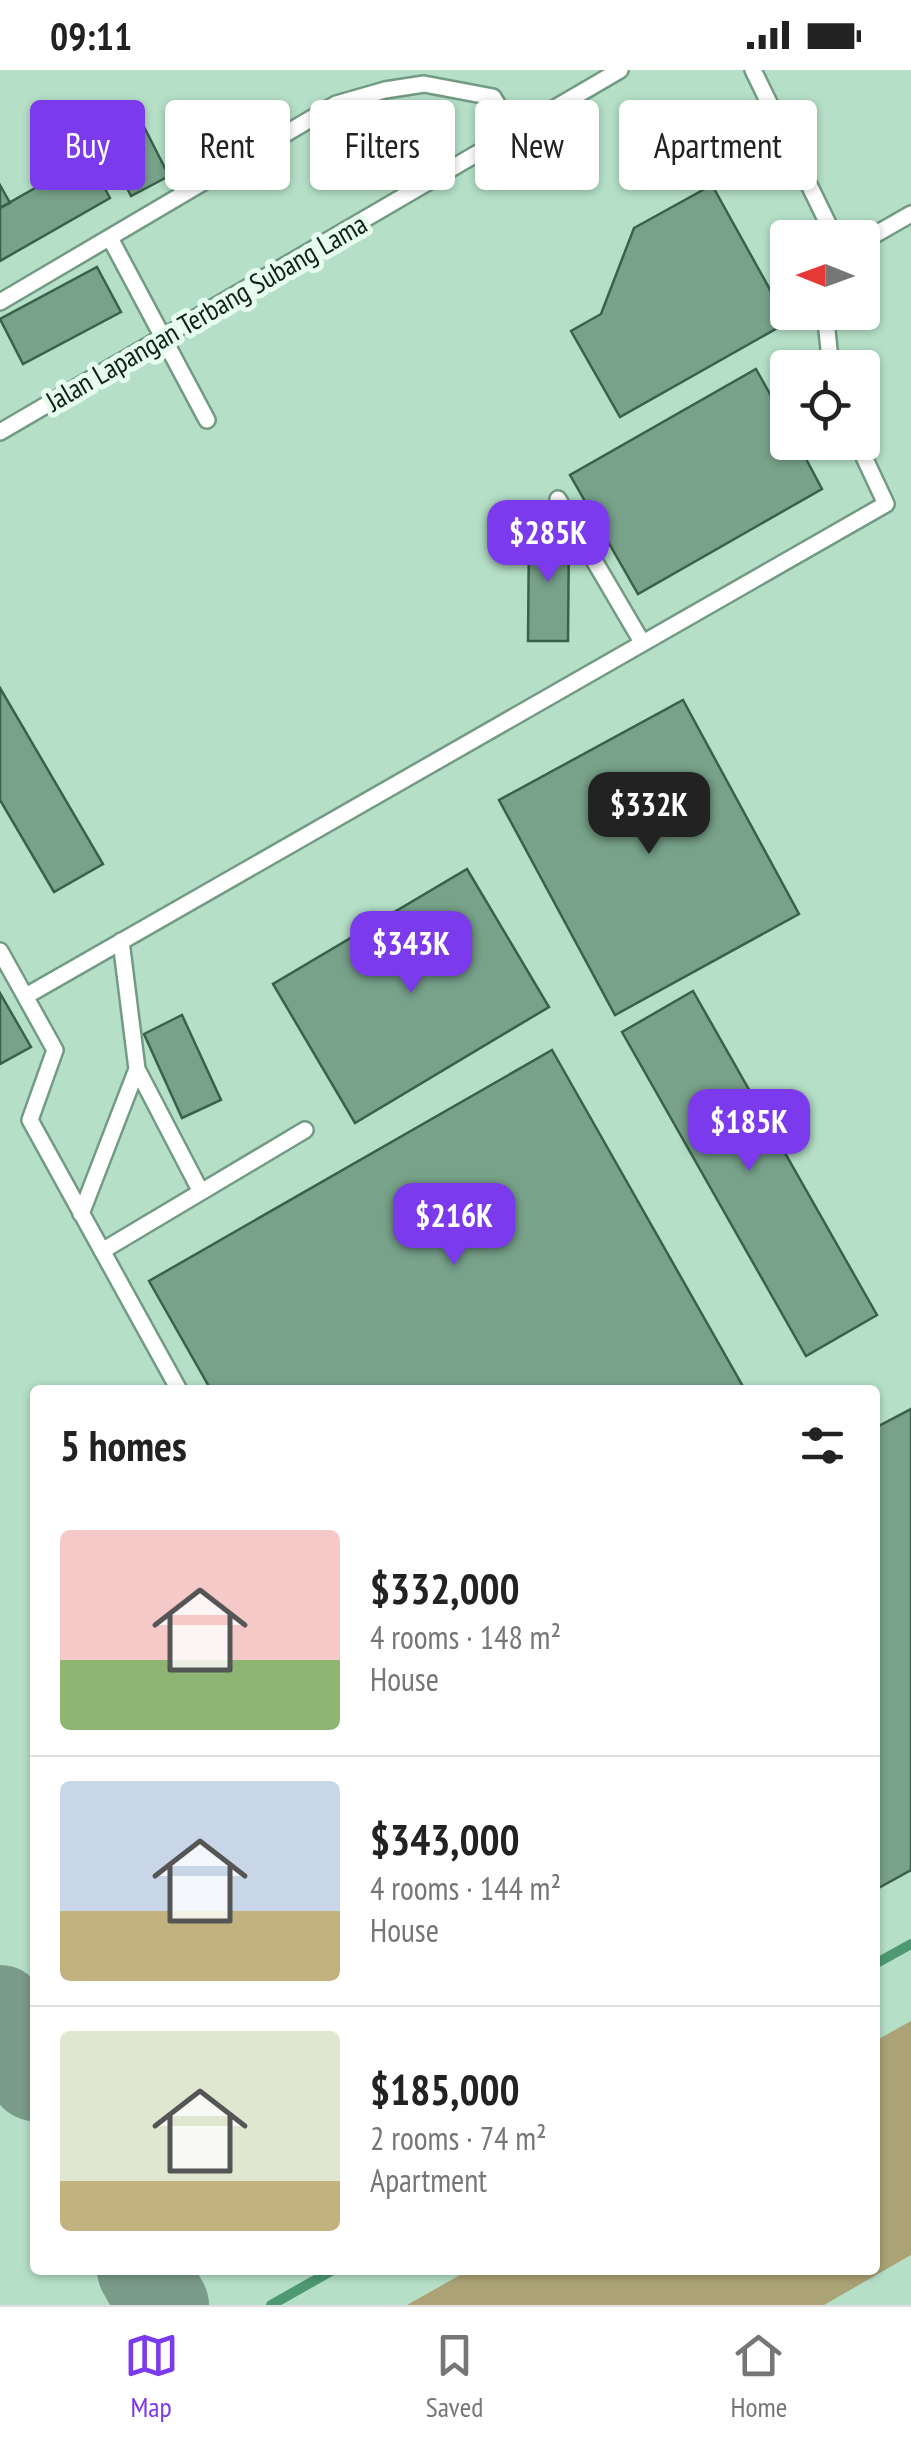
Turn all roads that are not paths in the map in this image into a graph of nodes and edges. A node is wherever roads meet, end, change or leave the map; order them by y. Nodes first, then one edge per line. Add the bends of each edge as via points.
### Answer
1 (620, 70) edge
2 (753, 70) edge
3 (495, 100) edge
4 (569, 100) edge
5 (475, 155) edge
6 (911, 214) edge
7 (826, 220) edge
8 (880, 232) edge
9 (110, 238) junction
10 (0, 302) edge
11 (163, 337) junction
12 (207, 420) dead end
13 (0, 432) edge
14 (865, 460) edge
15 (558, 499) dead end
16 (642, 642) junction
17 (121, 941) junction
18 (0, 951) edge
19 (26, 996) junction
20 (137, 1070) junction
21 (305, 1130) dead end
22 (200, 1192) junction
23 (82, 1214) junction
24 (102, 1251) junction
25 (176, 1385) edge

1 - 4 lane, Jalan Lapangan Terbang Subang Lama
2 - 7 lane
3 - 9 lane via 424,84 336,104
5 - 11 lane, Jalan Lapangan Terbang Subang Lama
6 - 8 lane
9 - 10 lane
9 - 11 lane
11 - 12 lane
11 - 13 lane, Jalan Lapangan Terbang Subang Lama
14 - 16 lane via 886,504
15 - 16 lane
16 - 17 lane
17 - 19 lane
17 - 20 lane
18 - 19 lane
19 - 23 lane via 55,1050 30,1120
20 - 22 lane
20 - 23 lane
21 - 22 lane
22 - 24 lane
23 - 24 lane
24 - 25 lane

